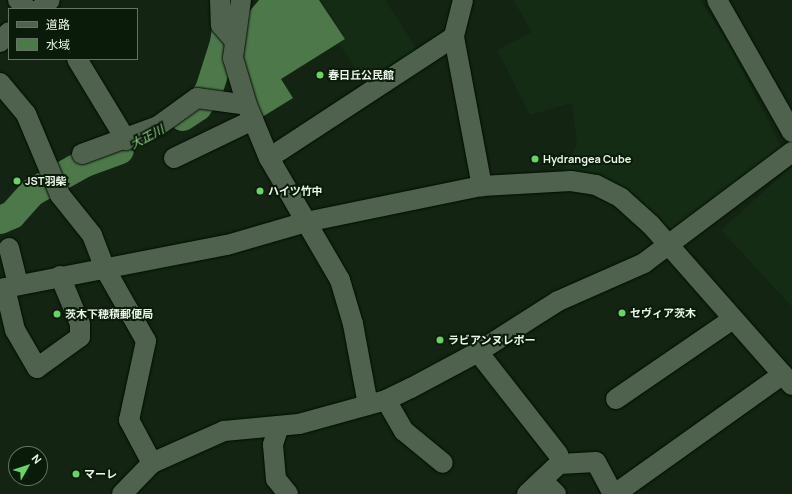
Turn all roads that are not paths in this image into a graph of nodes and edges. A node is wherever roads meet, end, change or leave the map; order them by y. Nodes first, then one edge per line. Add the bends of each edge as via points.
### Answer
1 (18, 0) edge
2 (50, 0) edge
3 (220, 0) edge
4 (242, 0) edge
5 (463, 0) edge
6 (717, 0) edge
7 (26, 8) edge
8 (41, 8) edge
9 (8, 33) edge
10 (229, 34) junction
11 (454, 37) junction
12 (0, 42) edge
13 (78, 60) edge
14 (0, 83) edge
15 (250, 112) junction
16 (792, 132) edge
17 (126, 140) junction
18 (792, 152) edge
19 (82, 154) dead end
20 (174, 158) dead end
21 (269, 158) junction
22 (482, 186) junction
23 (306, 222) junction
24 (669, 247) junction
25 (9, 248) dead end
26 (104, 267) junction
27 (60, 276) junction
28 (8, 287) edge
29 (733, 319) junction
30 (478, 352) junction
31 (788, 380) edge
32 (616, 399) dead end
33 (377, 403) junction
34 (279, 426) junction
35 (558, 454) dead end
36 (152, 463) junction
37 (442, 463) dead end
38 (542, 480) junction
39 (122, 494) edge
40 (288, 494) edge
41 (527, 494) edge
42 (556, 494) edge
43 (614, 494) edge

1 - 7 street
2 - 8 street
3 - 10 street
4 - 10 street
5 - 11 street
6 - 16 street
9 - 12 street
10 - 15 street via 233,58
11 - 21 street
11 - 22 street
13 - 17 street
14 - 26 street via 26,114 53,180 92,235
15 - 17 street via 205,99 158,126
15 - 20 street
15 - 21 street
17 - 19 street
18 - 24 street
21 - 23 street
22 - 23 street
22 - 24 street via 571,181 596,185 621,198
23 - 26 street via 227,245
23 - 33 street via 340,280
24 - 29 street
24 - 30 street via 644,264 558,301
25 - 28 street
26 - 27 street
26 - 36 street via 146,341 129,420
27 - 28 street
27 - 28 street via 80,324 80,337 37,368 15,330
29 - 31 street
29 - 32 street
30 - 33 street
30 - 35 street
31 - 43 street
33 - 34 street
33 - 37 street via 404,431
34 - 36 street via 224,431
34 - 40 street via 273,445 276,479
36 - 39 street
38 - 41 street
38 - 42 street
38 - 43 street via 559,464 596,462

